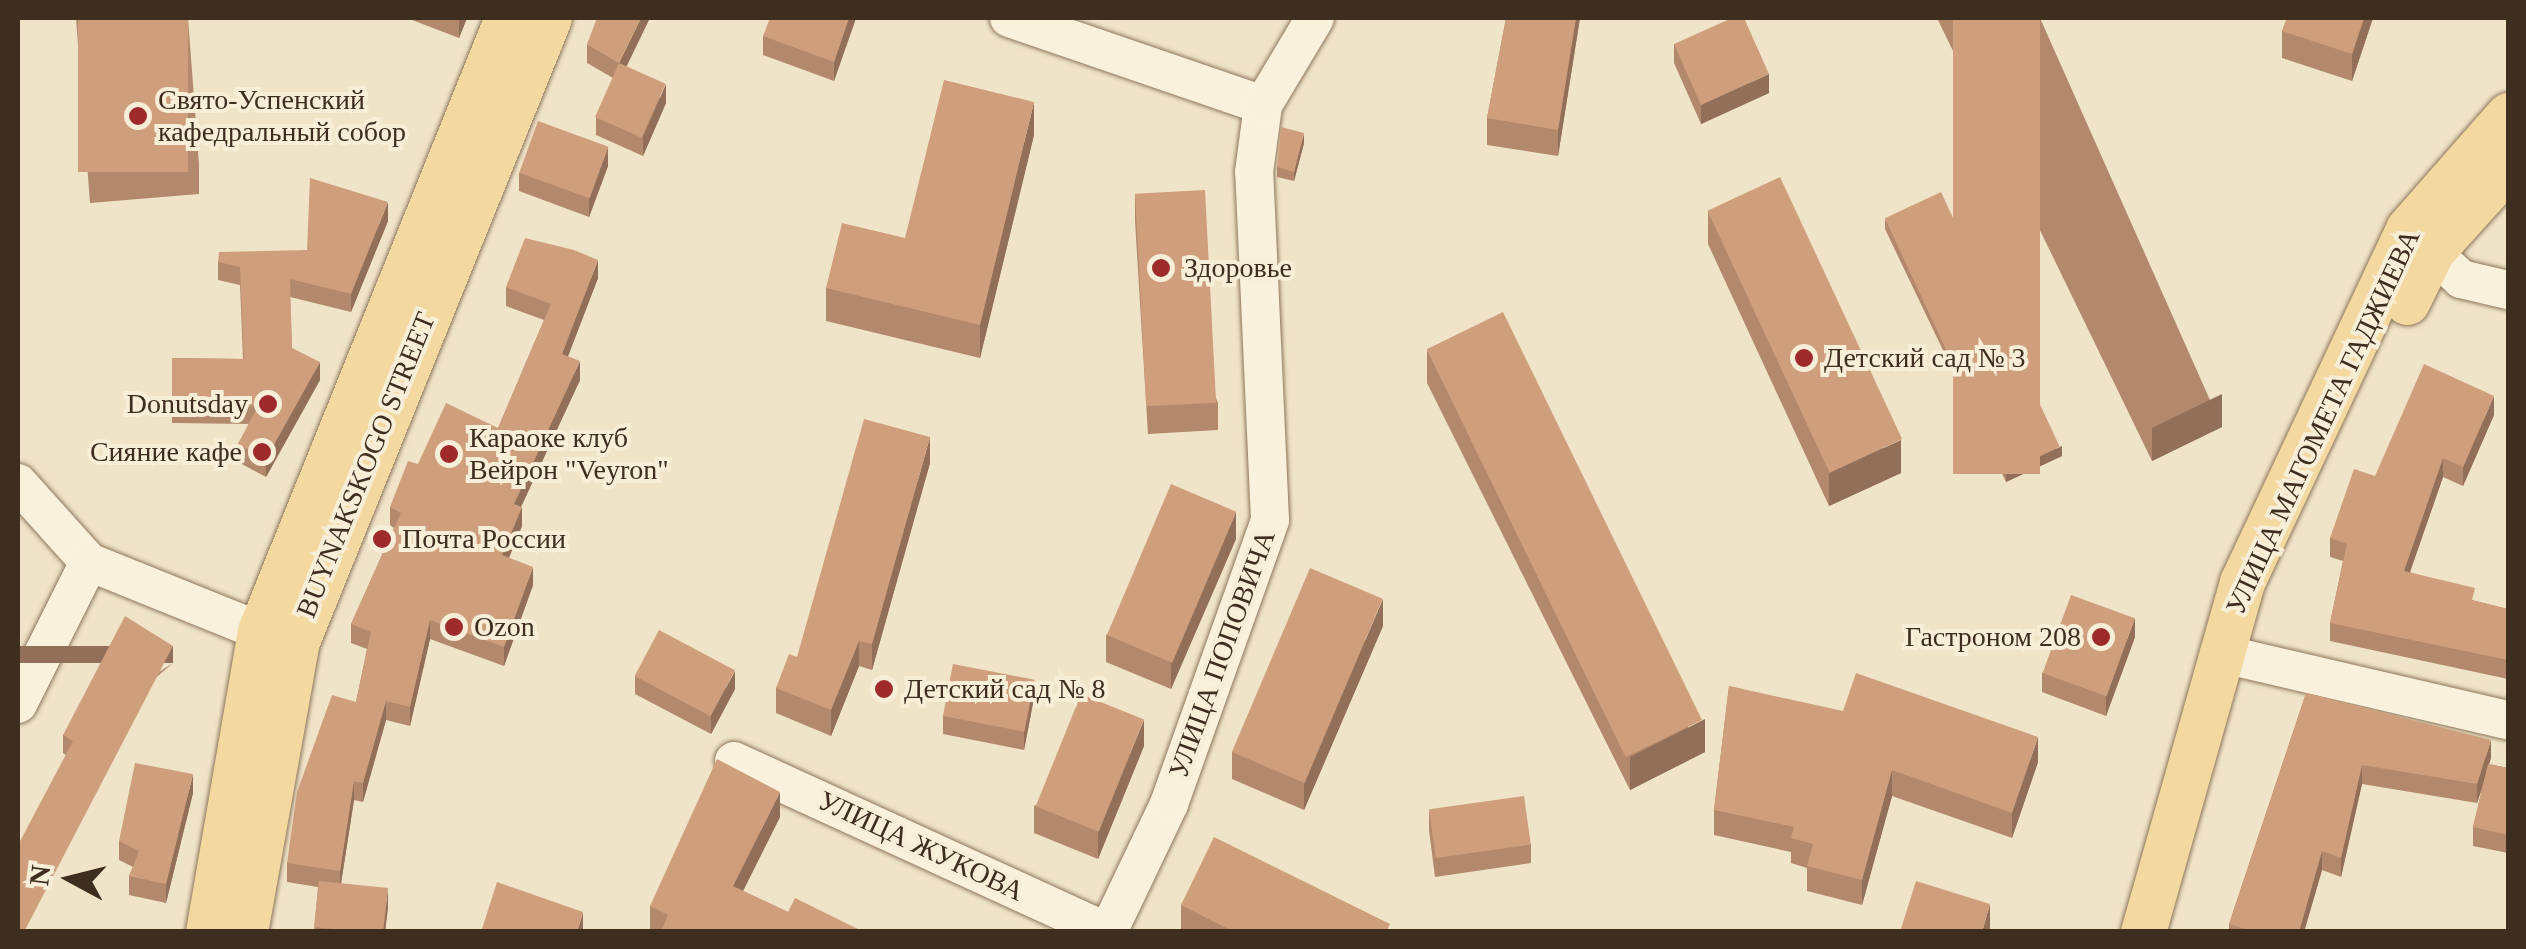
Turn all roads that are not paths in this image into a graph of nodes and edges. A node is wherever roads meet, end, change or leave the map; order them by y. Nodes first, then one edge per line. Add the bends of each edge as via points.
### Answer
1 (507, 18) edge
2 (548, 18) edge
3 (1009, 18) edge
4 (1315, 18) edge
5 (1263, 105) junction
6 (2508, 115) edge
7 (2508, 168) edge
8 (2420, 240) junction
9 (2508, 290) edge
10 (18, 482) edge
11 (89, 562) junction
12 (260, 631) junction
13 (2232, 658) junction
14 (18, 704) edge
15 (2508, 720) edge
16 (734, 761) dead end
17 (208, 932) edge
18 (244, 932) edge
19 (1107, 932) edge
20 (2143, 932) edge
21 (2165, 932) edge

1 - 12 main road, BUYNAKSKOGO STREET
2 - 18 main road, BUYNAKSKOGO STREET via 296,641
3 - 5 street
4 - 5 street, УЛИЦА ПОПОВИЧА
5 - 19 street, УЛИЦА ПОПОВИЧА via 1254,172 1270,520 1168,804
6 - 8 main road, УЛИЦА МАГОМЕТА ГАДЖИЕВА
7 - 8 main road, УЛИЦА МАГОМЕТА ГАДЖИЕВА
8 - 9 street via 2462,279
8 - 13 main road, УЛИЦА МАГОМЕТА ГАДЖИЕВА via 2269,590
10 - 11 street
11 - 12 street
11 - 14 street
12 - 17 main road, BUYNAKSKOGO STREET
13 - 15 street
13 - 20 main road, УЛИЦА МАГОМЕТА ГАДЖИЕВА
13 - 21 main road, УЛИЦА МАГОМЕТА ГАДЖИЕВА
16 - 19 street, УЛИЦА ЖУКОВА

